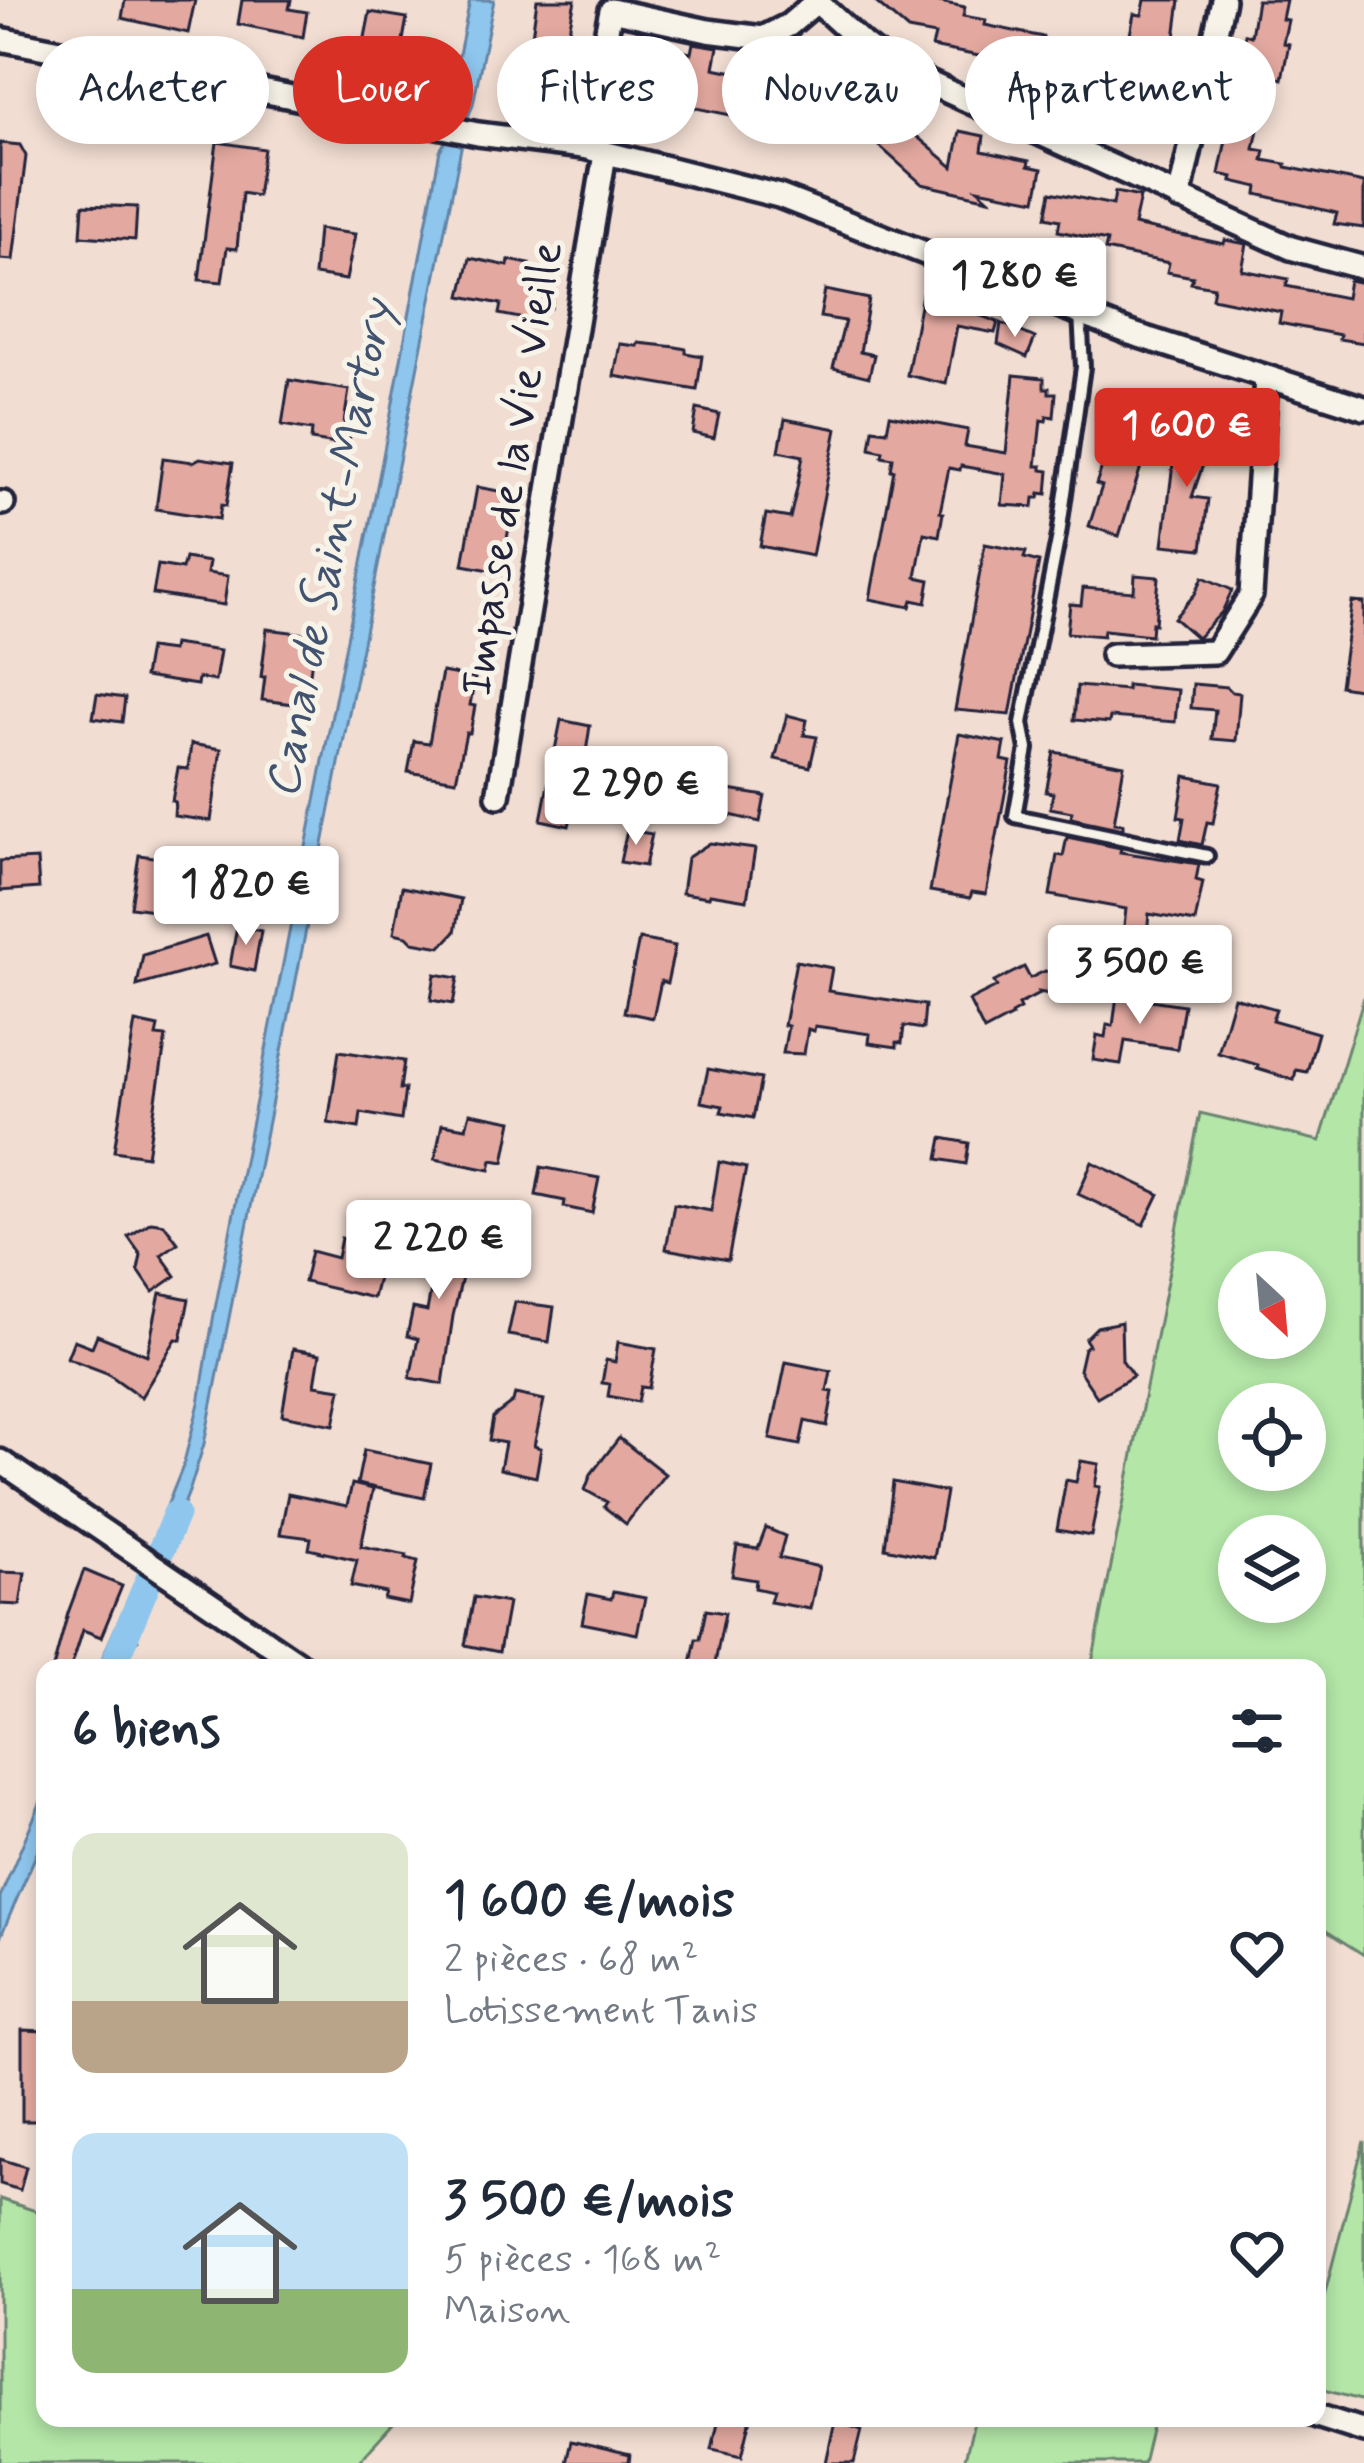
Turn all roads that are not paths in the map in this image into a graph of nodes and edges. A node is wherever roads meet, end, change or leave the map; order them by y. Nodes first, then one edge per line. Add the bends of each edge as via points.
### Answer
1 (1223, 0) edge
2 (816, 1) edge
3 (613, 5) edge
4 (0, 39) edge
5 (594, 150) junction
6 (1179, 198) junction
7 (1364, 268) edge
8 (1080, 314) junction
9 (1266, 378) junction
10 (1364, 408) edge
11 (1112, 655) dead end
12 (498, 796) dead end
13 (1207, 856) dead end
14 (0, 1460) edge
15 (291, 1659) edge
16 (1326, 2419) edge
17 (1364, 2431) edge

1 - 6 street
2 - 3 street via 763,38
2 - 6 street via 892,66
3 - 5 street, Impasse de la Vie Vieille
4 - 5 street
5 - 8 street via 778,196
5 - 12 street, Impasse de la Vie Vieille
6 - 7 street via 1291,248
8 - 9 street
8 - 13 lane via 1083,367 1022,723 1027,749 1015,816
9 - 10 street
9 - 11 street via 1251,595 1215,652
14 - 15 street
16 - 17 street

